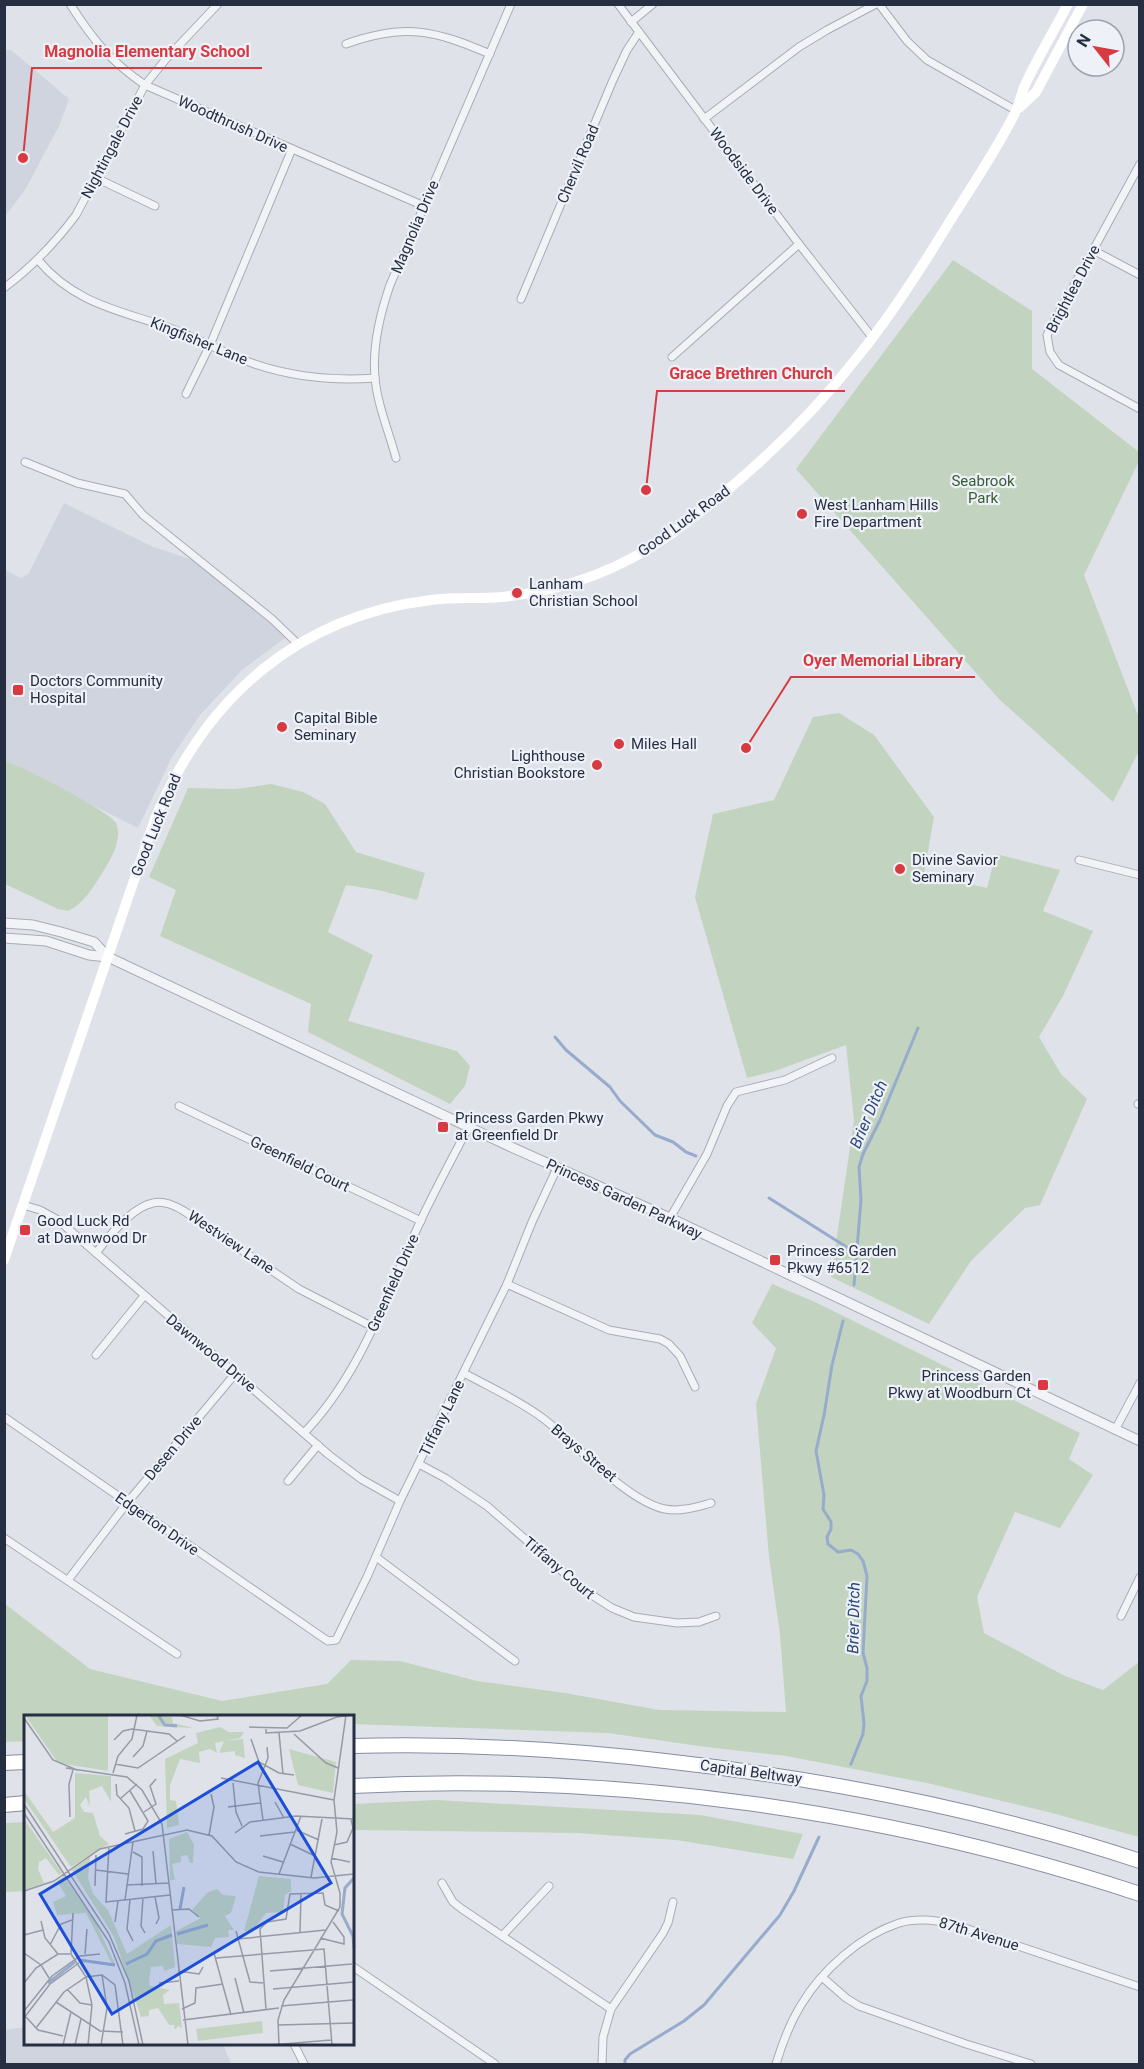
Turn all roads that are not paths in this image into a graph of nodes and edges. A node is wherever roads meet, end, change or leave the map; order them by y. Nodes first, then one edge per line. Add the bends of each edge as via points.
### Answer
1 (70, 4) edge
2 (219, 4) edge
3 (511, 4) edge
4 (618, 4) edge
5 (653, 4) edge
6 (877, 4) edge
7 (1068, 4) edge
8 (1083, 4) edge
9 (631, 21) junction
10 (639, 32) junction
11 (346, 44) dead end
12 (490, 54) junction
13 (145, 85) junction
14 (1017, 111) junction
15 (704, 119) junction
16 (292, 149) junction
17 (1140, 164) edge
18 (96, 178) junction
19 (155, 206) dead end
20 (424, 206) junction
21 (799, 244) junction
22 (1093, 250) junction
23 (38, 260) junction
24 (1140, 275) edge
25 (4, 288) edge
26 (521, 299) dead end
27 (872, 337) junction
28 (210, 345) junction
29 (672, 357) dead end
30 (375, 378) junction
31 (186, 394) dead end
32 (1140, 409) edge
33 (396, 458) dead end
34 (25, 462) dead end
35 (298, 644) junction
36 (1079, 860) dead end
37 (1140, 875) edge
38 (4, 923) edge
39 (4, 938) edge
40 (108, 957) junction
41 (832, 1058) dead end
42 (179, 1107) dead end
43 (469, 1126) junction
44 (557, 1168) junction
45 (23, 1205) junction
46 (670, 1218) junction
47 (421, 1221) junction
48 (96, 1253) junction
49 (4, 1260) edge
50 (507, 1284) junction
51 (144, 1296) junction
52 (373, 1328) junction
53 (96, 1355) dead end
54 (464, 1373) junction
55 (235, 1374) junction
56 (1140, 1383) edge
57 (695, 1387) dead end
58 (4, 1417) edge
59 (1115, 1430) junction
60 (304, 1433) junction
61 (1140, 1441) edge
62 (318, 1445) junction
63 (419, 1464) junction
64 (288, 1482) dead end
65 (400, 1501) junction
66 (127, 1503) junction
67 (711, 1503) dead end
68 (4, 1538) edge
69 (376, 1557) junction
70 (1140, 1577) edge
71 (69, 1580) junction
72 (716, 1616) dead end
73 (1121, 1616) dead end
74 (310, 1630) joint
75 (177, 1654) dead end
76 (514, 1660) dead end
77 (354, 1746) edge
78 (24, 1762) edge
79 (4, 1763) edge
80 (354, 1786) edge
81 (24, 1803) edge
82 (4, 1805) edge
83 (1140, 1861) edge
84 (442, 1883) dead end
85 (549, 1886) dead end
86 (1140, 1894) edge
87 (673, 1902) dead end
88 (502, 1936) junction
89 (354, 1967) edge
90 (822, 1977) junction
91 (1140, 1987) edge
92 (611, 2009) junction
93 (295, 2045) edge
94 (304, 2064) edge
95 (495, 2064) edge
96 (602, 2064) edge
97 (776, 2064) edge
98 (1030, 2064) edge

1 - 13 street, Woodthrush Drive via 102,50
2 - 13 street, Nightingale Drive
3 - 12 street, Magnolia Drive
4 - 9 street, Woodside Drive
5 - 9 street
6 - 14 street via 927,60
6 - 15 street via 799,47
7 - 14 main road, Good Luck Road via 1024,87
8 - 14 main road, Good Luck Road via 1036,92
9 - 10 street, Woodside Drive
10 - 15 street, Woodside Drive
10 - 26 street, Chervil Road via 613,80
11 - 12 street via 384,33 418,31 452,38
12 - 20 street, Magnolia Drive
13 - 16 street, Woodthrush Drive
13 - 18 street, Nightingale Drive
14 - 27 main road, Good Luck Road via 932,252
15 - 21 street, Woodside Drive
16 - 20 street, Woodthrush Drive
16 - 28 street
17 - 22 street, Brightlea Drive
18 - 19 street
18 - 23 street, Nightingale Drive via 76,215
20 - 30 street, Magnolia Drive via 382,310
21 - 27 street, Woodside Drive
21 - 29 street
22 - 24 street
22 - 32 street, Brightlea Drive via 1049,329 1050,352 1065,369
23 - 25 street, Nightingale Drive
23 - 28 street, Kingfisher Lane via 51,276 74,293
27 - 35 main road, Good Luck Road via 817,405 766,456 679,528 625,562 545,591 434,599 384,608 350,618
28 - 30 street, Kingfisher Lane via 286,373 334,379
28 - 31 street
30 - 33 street, Magnolia Drive
34 - 35 street via 77,483 125,494 143,514
35 - 40 main road, Good Luck Road via 233,696 173,777 149,834
36 - 37 street
38 - 40 street via 62,932 94,942
39 - 40 street via 46,941
40 - 43 street, Princess Garden Parkway
40 - 45 main road, Good Luck Road
41 - 46 street via 785,1080 736,1092 707,1154
42 - 47 street, Greenfield Court
43 - 44 street, Princess Garden Parkway
43 - 47 street, Greenfield Drive
44 - 46 street, Princess Garden Parkway
44 - 50 street, Tiffany Lane
45 - 48 street, Dawnwood Drive via 52,1216
45 - 49 main road, Good Luck Road
46 - 59 street, Princess Garden Parkway
47 - 52 street, Greenfield Drive
48 - 51 street, Dawnwood Drive
48 - 52 street, Westview Lane via 113,1232 144,1206 169,1203 299,1289
50 - 54 street, Tiffany Lane
50 - 57 street via 609,1330 669,1344 680,1356
51 - 53 street
51 - 55 street, Dawnwood Drive
52 - 60 street, Greenfield Drive via 330,1402
54 - 63 street, Tiffany Lane
54 - 67 street, Brays Street via 545,1419 647,1502 667,1510
55 - 60 street, Dawnwood Drive
55 - 66 street, Desen Drive
56 - 59 street
58 - 66 street, Edgerton Drive
59 - 61 street, Princess Garden Parkway
60 - 62 street, Dawnwood Drive
62 - 64 street
62 - 65 street, Dawnwood Drive via 361,1479
63 - 65 street, Tiffany Lane
63 - 72 street, Tiffany Court via 487,1506 584,1590 612,1608 634,1617 677,1623
65 - 69 street, Tiffany Lane
66 - 71 street, Desen Drive
66 - 74 street, Edgerton Drive
68 - 71 street
69 - 74 street, Tiffany Lane via 336,1640 328,1641
69 - 76 street
70 - 73 street
71 - 75 street
77 - 83 highway, Capital Beltway via 569,1752 755,1772 984,1816
78 - 79 highway
80 - 86 highway via 566,1786 752,1804 977,1847
81 - 82 highway
84 - 88 street via 453,1902
85 - 88 street
87 - 92 street via 663,1933
88 - 92 street
89 - 95 street
90 - 91 street, 87th Avenue via 839,1959 874,1935 900,1923 922,1919 950,1923
90 - 97 street, 87th Avenue via 796,2013
90 - 98 street via 859,2006
92 - 96 street via 603,2037
93 - 94 street

